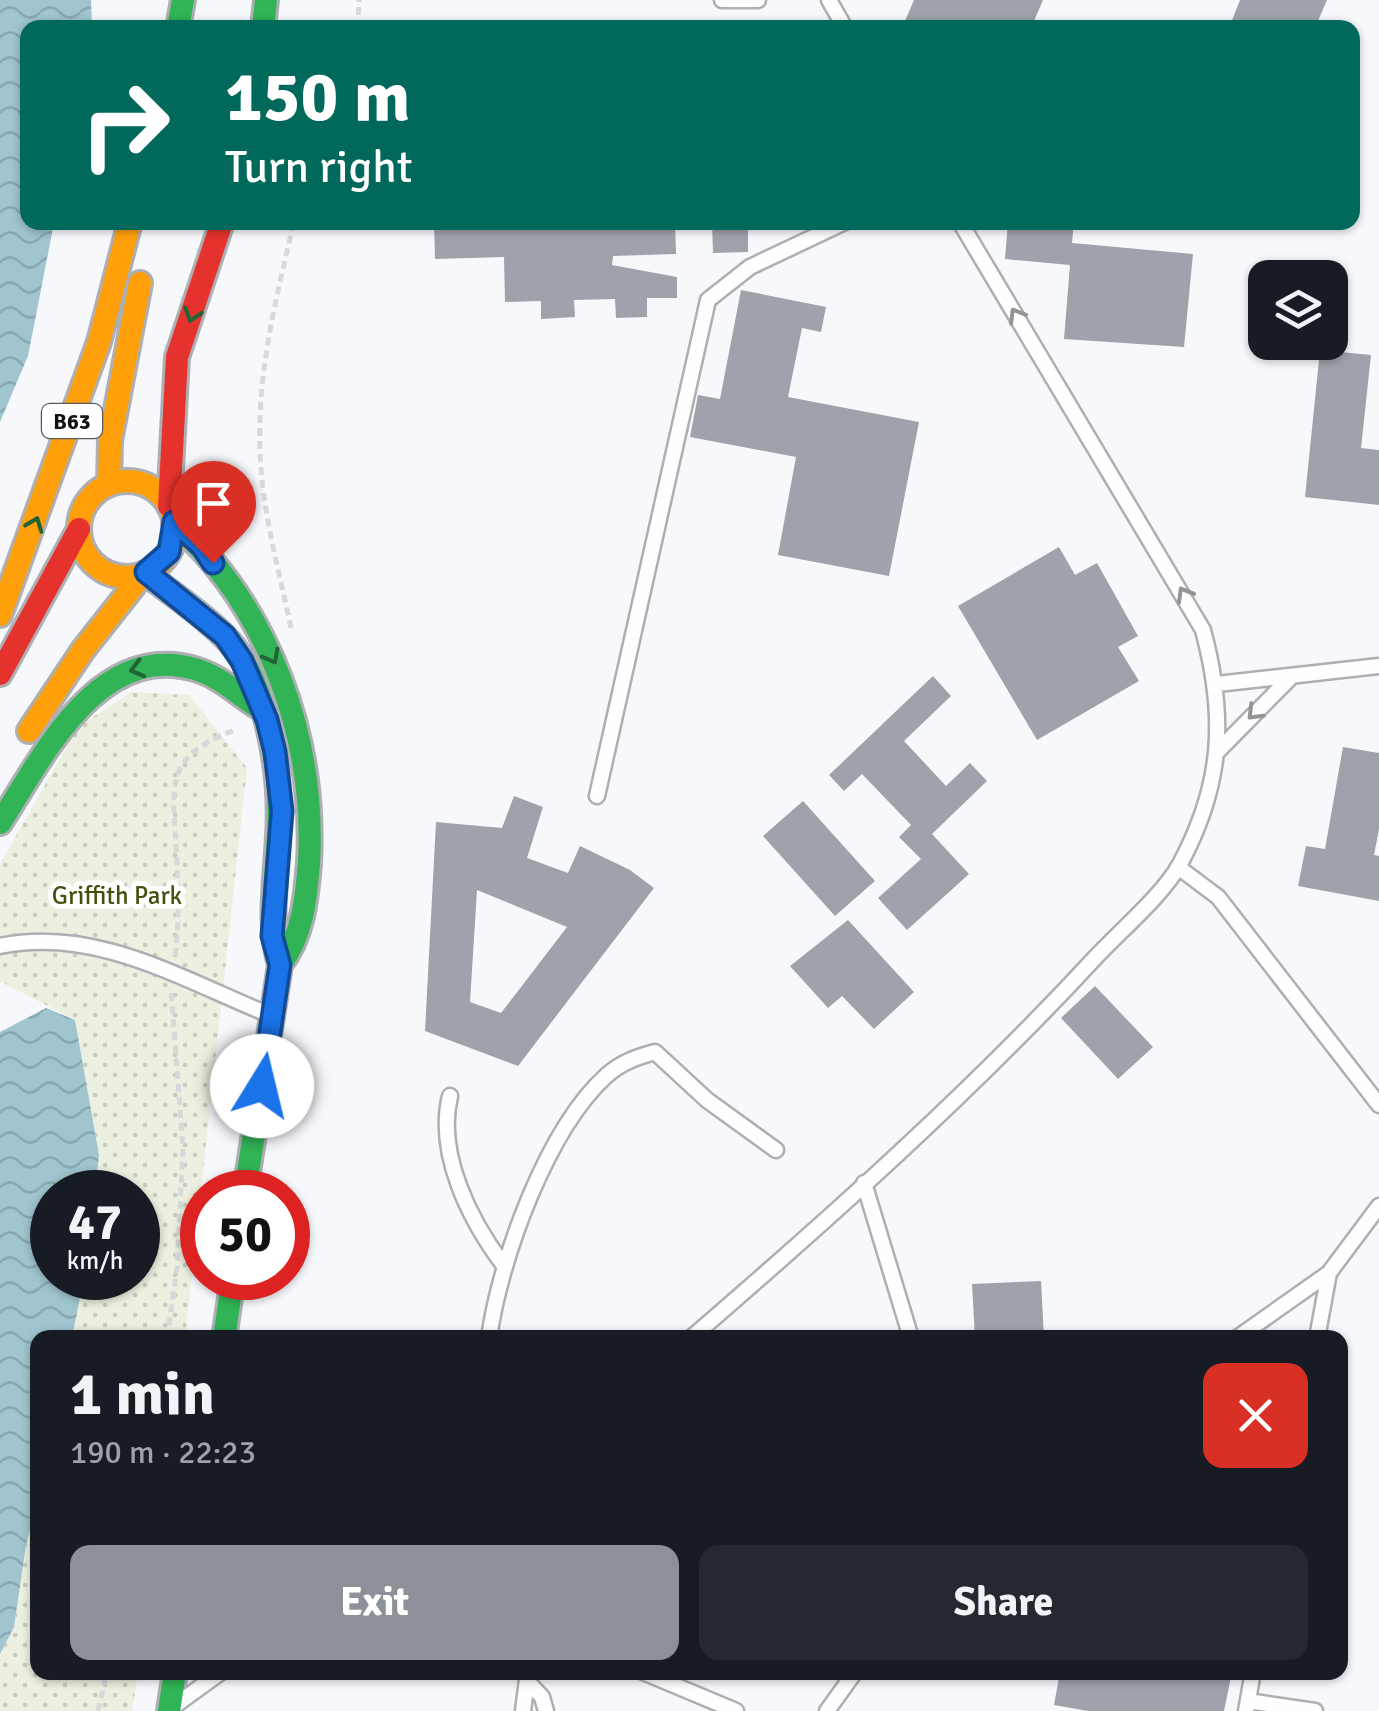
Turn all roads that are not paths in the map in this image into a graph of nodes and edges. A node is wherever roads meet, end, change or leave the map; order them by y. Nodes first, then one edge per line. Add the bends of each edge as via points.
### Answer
1 (722, 0) edge
2 (758, 0) edge
3 (128, 230) edge
4 (150, 230) edge
5 (219, 230) edge
6 (828, 230) edge
7 (965, 230) edge
8 (109, 484) junction
9 (172, 514) junction
10 (79, 529) junction
11 (144, 573) junction
12 (0, 615) edge
13 (1379, 666) edge
14 (0, 674) edge
15 (1292, 676) junction
16 (1217, 684) junction
17 (258, 707) junction
18 (1218, 751) junction
19 (0, 780) edge
20 (597, 796) dead end
21 (0, 823) edge
22 (1178, 868) junction
23 (0, 946) edge
24 (280, 965) junction
25 (272, 1016) junction
26 (450, 1096) dead end
27 (1379, 1105) edge
28 (776, 1150) dead end
29 (248, 1170) edge
30 (864, 1183) junction
31 (1379, 1206) edge
32 (505, 1267) junction
33 (1329, 1273) junction
34 (229, 1300) edge
35 (225, 1330) edge
36 (490, 1330) edge
37 (699, 1330) edge
38 (909, 1330) edge
39 (1248, 1330) edge
40 (1318, 1330) edge
41 (173, 1680) edge
42 (211, 1680) edge
43 (528, 1680) edge
44 (530, 1680) edge
45 (657, 1680) edge
46 (667, 1680) edge
47 (849, 1680) edge
48 (1252, 1680) edge
49 (662, 1683) junction
50 (1247, 1706) edge
51 (169, 1711) edge
52 (523, 1711) edge
53 (546, 1711) edge
54 (736, 1711) edge
55 (827, 1711) edge
56 (1315, 1711) edge

1 - 2 lane
12 -> 3 main road, B63 via 87,376
4 - 8 main road via 110,441
5 -> 9 main road via 178,357 171,406
6 - 20 lane via 750,267 708,300
16 -> 7 lane via 1189,602
8 - 9 main road via 144,484
8 - 10 main road via 87,502
9 - 11 main road via 169,552
9 -> 24 main road via 202,546 273,656 304,740 312,792 306,891 294,950
10 - 11 main road via 88,558 100,568
10 - 14 main road
11 - 17 main road via 225,636
11 - 19 main road via 84,650
13 - 15 lane
15 - 16 lane
15 -> 18 lane
16 - 18 lane
17 -> 21 main road via 198,670 173,664 144,665 110,678 80,706
17 - 24 main road via 267,720 281,795 272,936
18 - 22 lane via 1208,799
22 - 27 lane via 1218,897
22 - 30 lane via 1052,1004
23 - 25 lane via 94,944
24 - 25 main road
25 - 29 main road
26 - 32 lane via 444,1120 453,1170
28 - 32 lane via 706,1100 655,1052 628,1059 566,1128
30 - 37 lane
30 - 38 lane
31 - 33 lane
32 - 36 lane
33 - 39 lane
33 - 40 lane
34 - 35 main road
41 - 51 main road
42 - 51 lane
43 - 52 lane
44 - 53 lane
45 - 49 lane
46 - 49 lane
47 - 55 lane
48 - 50 lane
49 - 54 lane
50 - 56 lane

